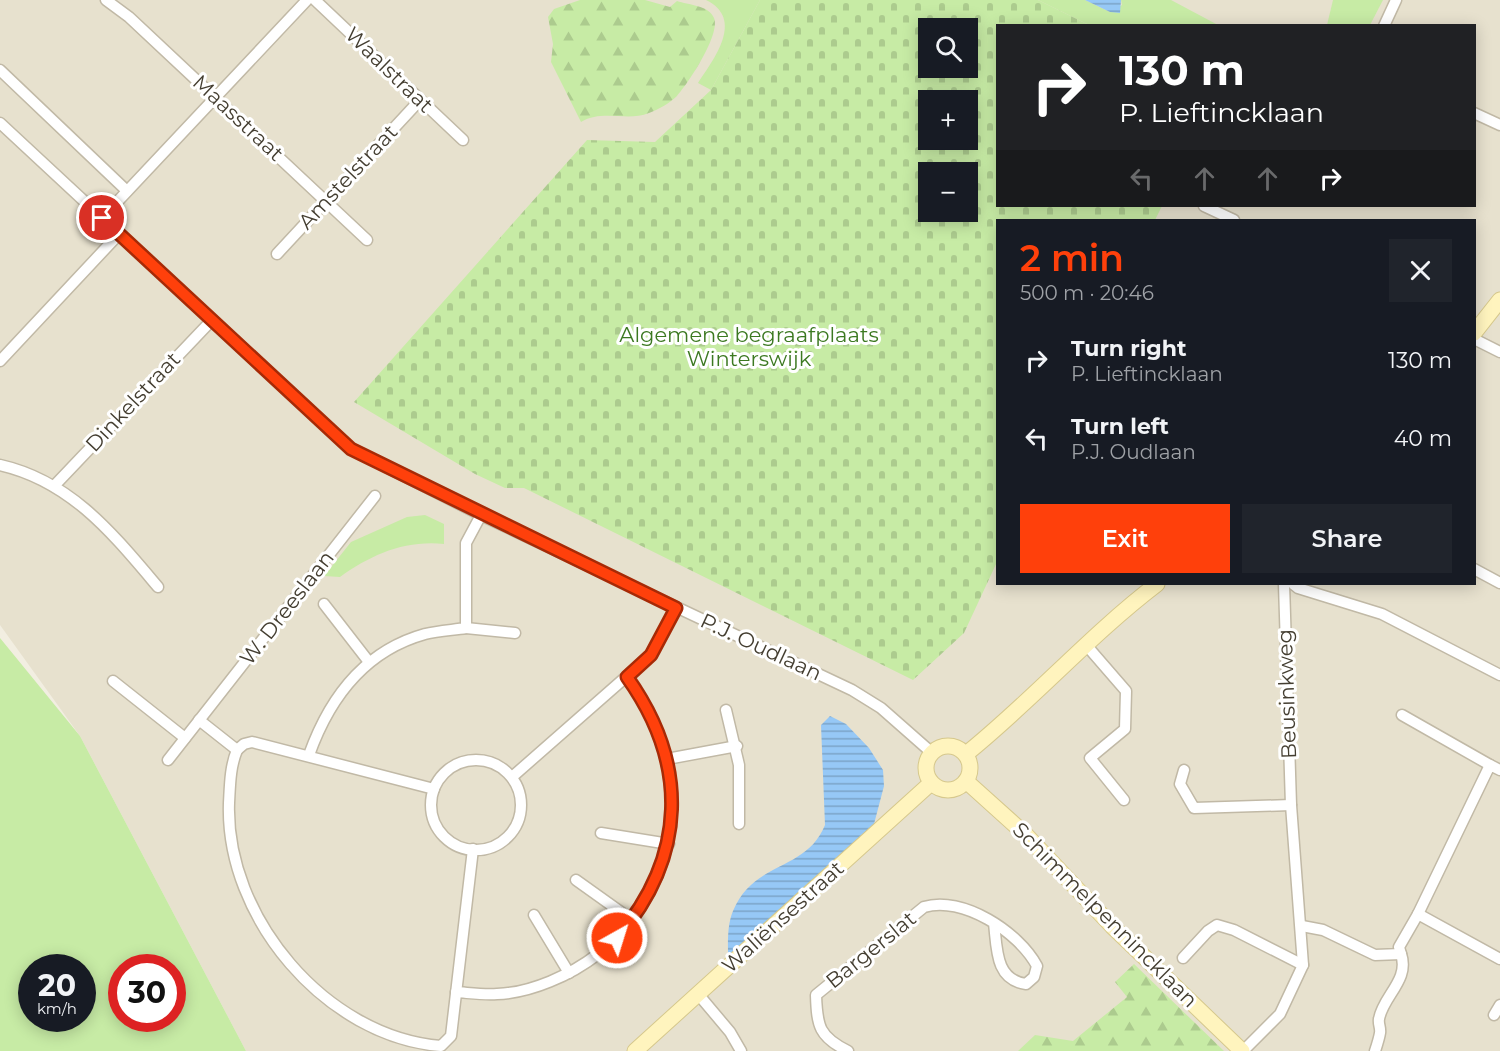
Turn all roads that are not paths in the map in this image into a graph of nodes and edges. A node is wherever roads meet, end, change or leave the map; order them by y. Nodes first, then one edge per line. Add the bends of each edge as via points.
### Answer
1 (106, 0) edge
2 (307, 0) edge
3 (315, 0) edge
4 (1396, 0) edge
5 (1384, 24) edge
6 (0, 70) edge
7 (216, 98) junction
8 (420, 100) junction
9 (1476, 114) edge
10 (0, 123) edge
11 (1500, 125) edge
12 (463, 140) dead end
13 (127, 191) junction
14 (326, 201) junction
15 (1206, 207) edge
16 (102, 218) junction
17 (1232, 219) edge
18 (119, 234) junction
19 (367, 240) dead end
20 (277, 254) dead end
21 (1500, 300) edge
22 (212, 320) junction
23 (1476, 330) edge
24 (1476, 340) edge
25 (1500, 352) edge
26 (0, 361) edge
27 (0, 465) edge
28 (55, 485) junction
29 (375, 496) dead end
30 (481, 515) junction
31 (1476, 570) edge
32 (1500, 583) edge
33 (1156, 585) edge
34 (1284, 585) edge
35 (1294, 585) edge
36 (158, 587) dead end
37 (324, 604) dead end
38 (676, 608) junction
39 (466, 628) junction
40 (515, 633) dead end
41 (1088, 646) junction
42 (369, 662) junction
43 (1500, 675) edge
44 (627, 677) junction
45 (113, 681) dead end
46 (726, 710) dead end
47 (1402, 715) dead end
48 (199, 720) junction
49 (186, 738) junction
50 (736, 746) junction
51 (237, 750) junction
52 (931, 752) junction
53 (966, 754) junction
54 (309, 755) junction
55 (667, 759) junction
56 (168, 760) dead end
57 (1495, 767) edge
58 (1184, 770) dead end
59 (512, 777) junction
60 (966, 781) junction
61 (932, 783) junction
62 (434, 789) junction
63 (1124, 800) dead end
64 (1291, 805) junction
65 (739, 824) dead end
66 (601, 833) dead end
67 (669, 844) junction
68 (473, 849) junction
69 (576, 880) dead end
70 (1418, 914) junction
71 (534, 915) dead end
72 (632, 920) junction
73 (994, 923) junction
74 (1302, 926) junction
75 (1401, 954) junction
76 (1183, 958) dead end
77 (1500, 959) edge
78 (1303, 965) junction
79 (568, 973) junction
80 (456, 992) junction
81 (698, 994) junction
82 (442, 1049) edge
83 (635, 1051) edge
84 (741, 1051) edge
85 (848, 1051) edge
86 (1242, 1051) edge
87 (1375, 1051) edge

1 - 7 street, Maasstraat
2 - 7 street
3 - 8 street, Waalstraat
4 - 5 street
6 - 13 street
7 - 13 street
7 - 14 street, Maasstraat
8 - 12 street, Waalstraat
8 - 14 street, Amstelstraat
9 - 11 street
10 - 16 street, P.J. Oudlaan
13 - 16 street
14 - 19 street, Maasstraat
14 - 20 street, Amstelstraat
15 - 17 street
16 - 18 street, P.J. Oudlaan
18 - 22 street, P.J. Oudlaan
18 - 26 street
21 - 23 street
22 - 28 street, Dinkelstraat
22 - 30 street, P.J. Oudlaan via 351,449
24 - 25 street
27 - 28 street
28 - 36 street via 101,521
29 - 48 street, W. Dreeslaan
30 - 38 street, P.J. Oudlaan
30 - 39 street via 466,543
31 - 32 street
33 - 41 street via 1130,604
34 - 64 street, Beusinkweg
35 - 43 street via 1382,614
37 - 42 street
38 - 44 street via 651,655
38 - 52 street, P.J. Oudlaan via 852,690 880,708
39 - 40 street
39 - 42 street via 425,634
41 - 53 street
41 - 63 street via 1125,691 1125,729 1090,758
42 - 54 street via 339,693 318,729
44 - 55 street via 645,703
44 - 59 street
45 - 49 street
46 - 50 street
47 - 57 street
48 - 49 street, W. Dreeslaan
48 - 51 street
49 - 56 street, W. Dreeslaan
50 - 55 street
50 - 65 street
51 - 54 street via 252,742
51 - 82 street via 232,761 228,819 234,860 248,899 268,936 306,983 345,1012 382,1030
52 - 53 street via 953,746
52 - 61 street via 925,768
53 - 60 street via 970,772
54 - 62 street
55 - 67 street via 672,810
57 - 70 street
58 - 64 street via 1180,784 1194,808
59 - 62 street via 497,765 479,760 460,762 444,773
59 - 68 street via 520,792 516,826 498,843
60 - 61 street via 960,787 945,790
60 - 86 street, Schimmelpennincklaan via 1026,835 1112,926
61 - 81 street, Waliënsestraat
62 - 68 street via 431,806 444,836
64 - 74 street, Beusinkweg
66 - 67 street
67 - 72 street via 649,896
68 - 80 street
69 - 72 street
70 - 75 street via 1399,947
70 - 77 street
71 - 79 street
72 - 79 street via 617,938
73 - 73 street, Bargerslat via 1001,967 1012,980 1026,984 1034,978 1037,966 1029,951
73 - 85 street, Bargerslat via 953,905 939,902 924,907 816,995 817,1023 831,1043
74 - 75 street via 1323,930 1375,954
74 - 78 street, Beusinkweg
75 - 87 street via 1404,961 1399,983 1382,1009
76 - 78 street via 1217,926 1234,930
78 - 86 street via 1280,1014
79 - 80 street via 499,994
80 - 82 street via 451,1036
81 - 83 street, Waliënsestraat
81 - 84 street

